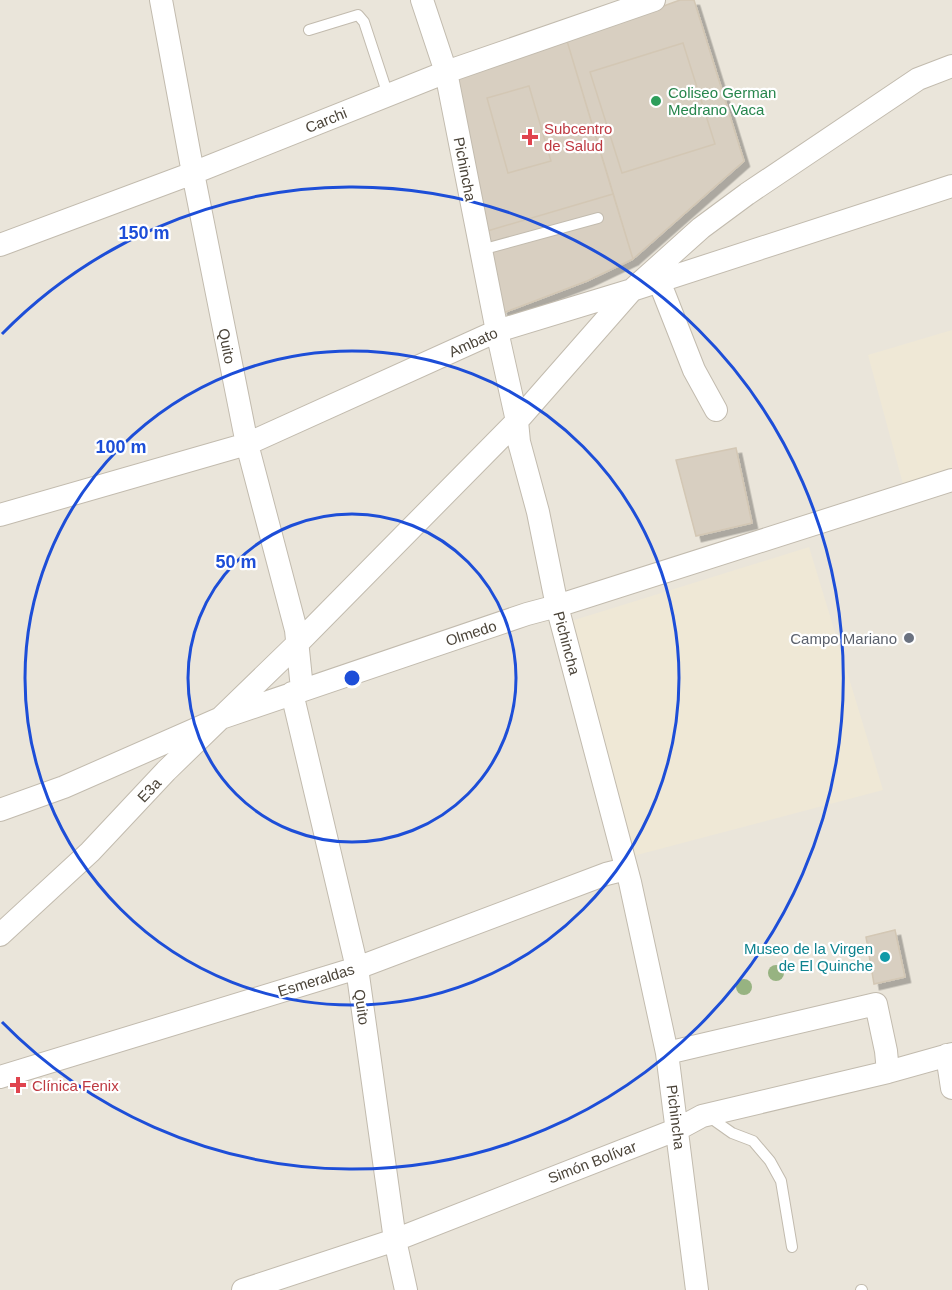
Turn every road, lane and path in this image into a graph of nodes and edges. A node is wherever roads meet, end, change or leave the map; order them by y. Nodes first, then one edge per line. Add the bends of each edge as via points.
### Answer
1 (161, 0) edge
2 (422, 0) edge
3 (654, 0) edge
4 (309, 30) dead end
5 (952, 66) edge
6 (446, 72) junction
7 (388, 95) junction
8 (193, 173) junction
9 (952, 186) edge
10 (598, 218) dead end
11 (0, 245) edge
12 (481, 250) junction
13 (659, 281) junction
14 (632, 290) junction
15 (497, 331) junction
16 (716, 410) dead end
17 (518, 421) junction
18 (247, 444) junction
19 (952, 480) edge
20 (0, 515) edge
21 (557, 606) junction
22 (297, 644) junction
23 (297, 691) junction
24 (221, 718) junction
25 (0, 810) edge
26 (626, 869) junction
27 (0, 934) edge
28 (357, 968) junction
29 (667, 1053) junction
30 (949, 1054) edge
31 (888, 1072) junction
32 (0, 1077) edge
33 (952, 1088) edge
34 (707, 1115) junction
35 (678, 1129) junction
36 (395, 1240) junction
37 (792, 1247) dead end
38 (243, 1290) edge
39 (406, 1290) edge
40 (697, 1290) edge

1 - 8 street, Quito
2 - 6 street, Pichincha
3 - 6 street, Carchi
4 - 7 lane via 358,15 364,22
5 - 14 street, E3a via 918,79 747,194 701,228
6 - 7 street, Carchi
6 - 12 street, Pichincha
7 - 8 street, Carchi
8 - 11 street, Carchi
8 - 18 street, Quito
9 - 13 street, Ambato
10 - 12 lane
12 - 15 street, Pichincha
13 - 14 street, Ambato
13 - 16 street via 694,370
14 - 15 street, Ambato
14 - 17 street, E3a
15 - 17 street, Pichincha
15 - 18 street, Ambato
17 - 21 street, Pichincha via 519,442
17 - 22 street, E3a
18 - 20 street, Ambato
18 - 22 street, Quito
19 - 21 street, Olmedo
21 - 23 street, Olmedo
21 - 26 street, Pichincha
22 - 23 street, Quito
22 - 24 street, E3a
23 - 24 street, Olmedo
23 - 28 street, Quito
24 - 25 street, Olmedo via 64,787
24 - 27 street, E3a via 90,852
26 - 28 street, Esmeraldas via 606,873
26 - 29 street, Pichincha
28 - 32 street, Esmeraldas
28 - 36 street, Quito
29 - 31 street via 876,1004
29 - 35 street, Pichincha
30 - 31 street, Simón Bolívar
30 - 33 street
31 - 34 street, Simón Bolívar
34 - 35 street, Simón Bolívar
34 - 37 lane via 732,1133 753,1141 771,1161 781,1181
35 - 36 street, Simón Bolívar
35 - 40 street, Pichincha
36 - 38 street, Simón Bolívar
36 - 39 street, Quito

